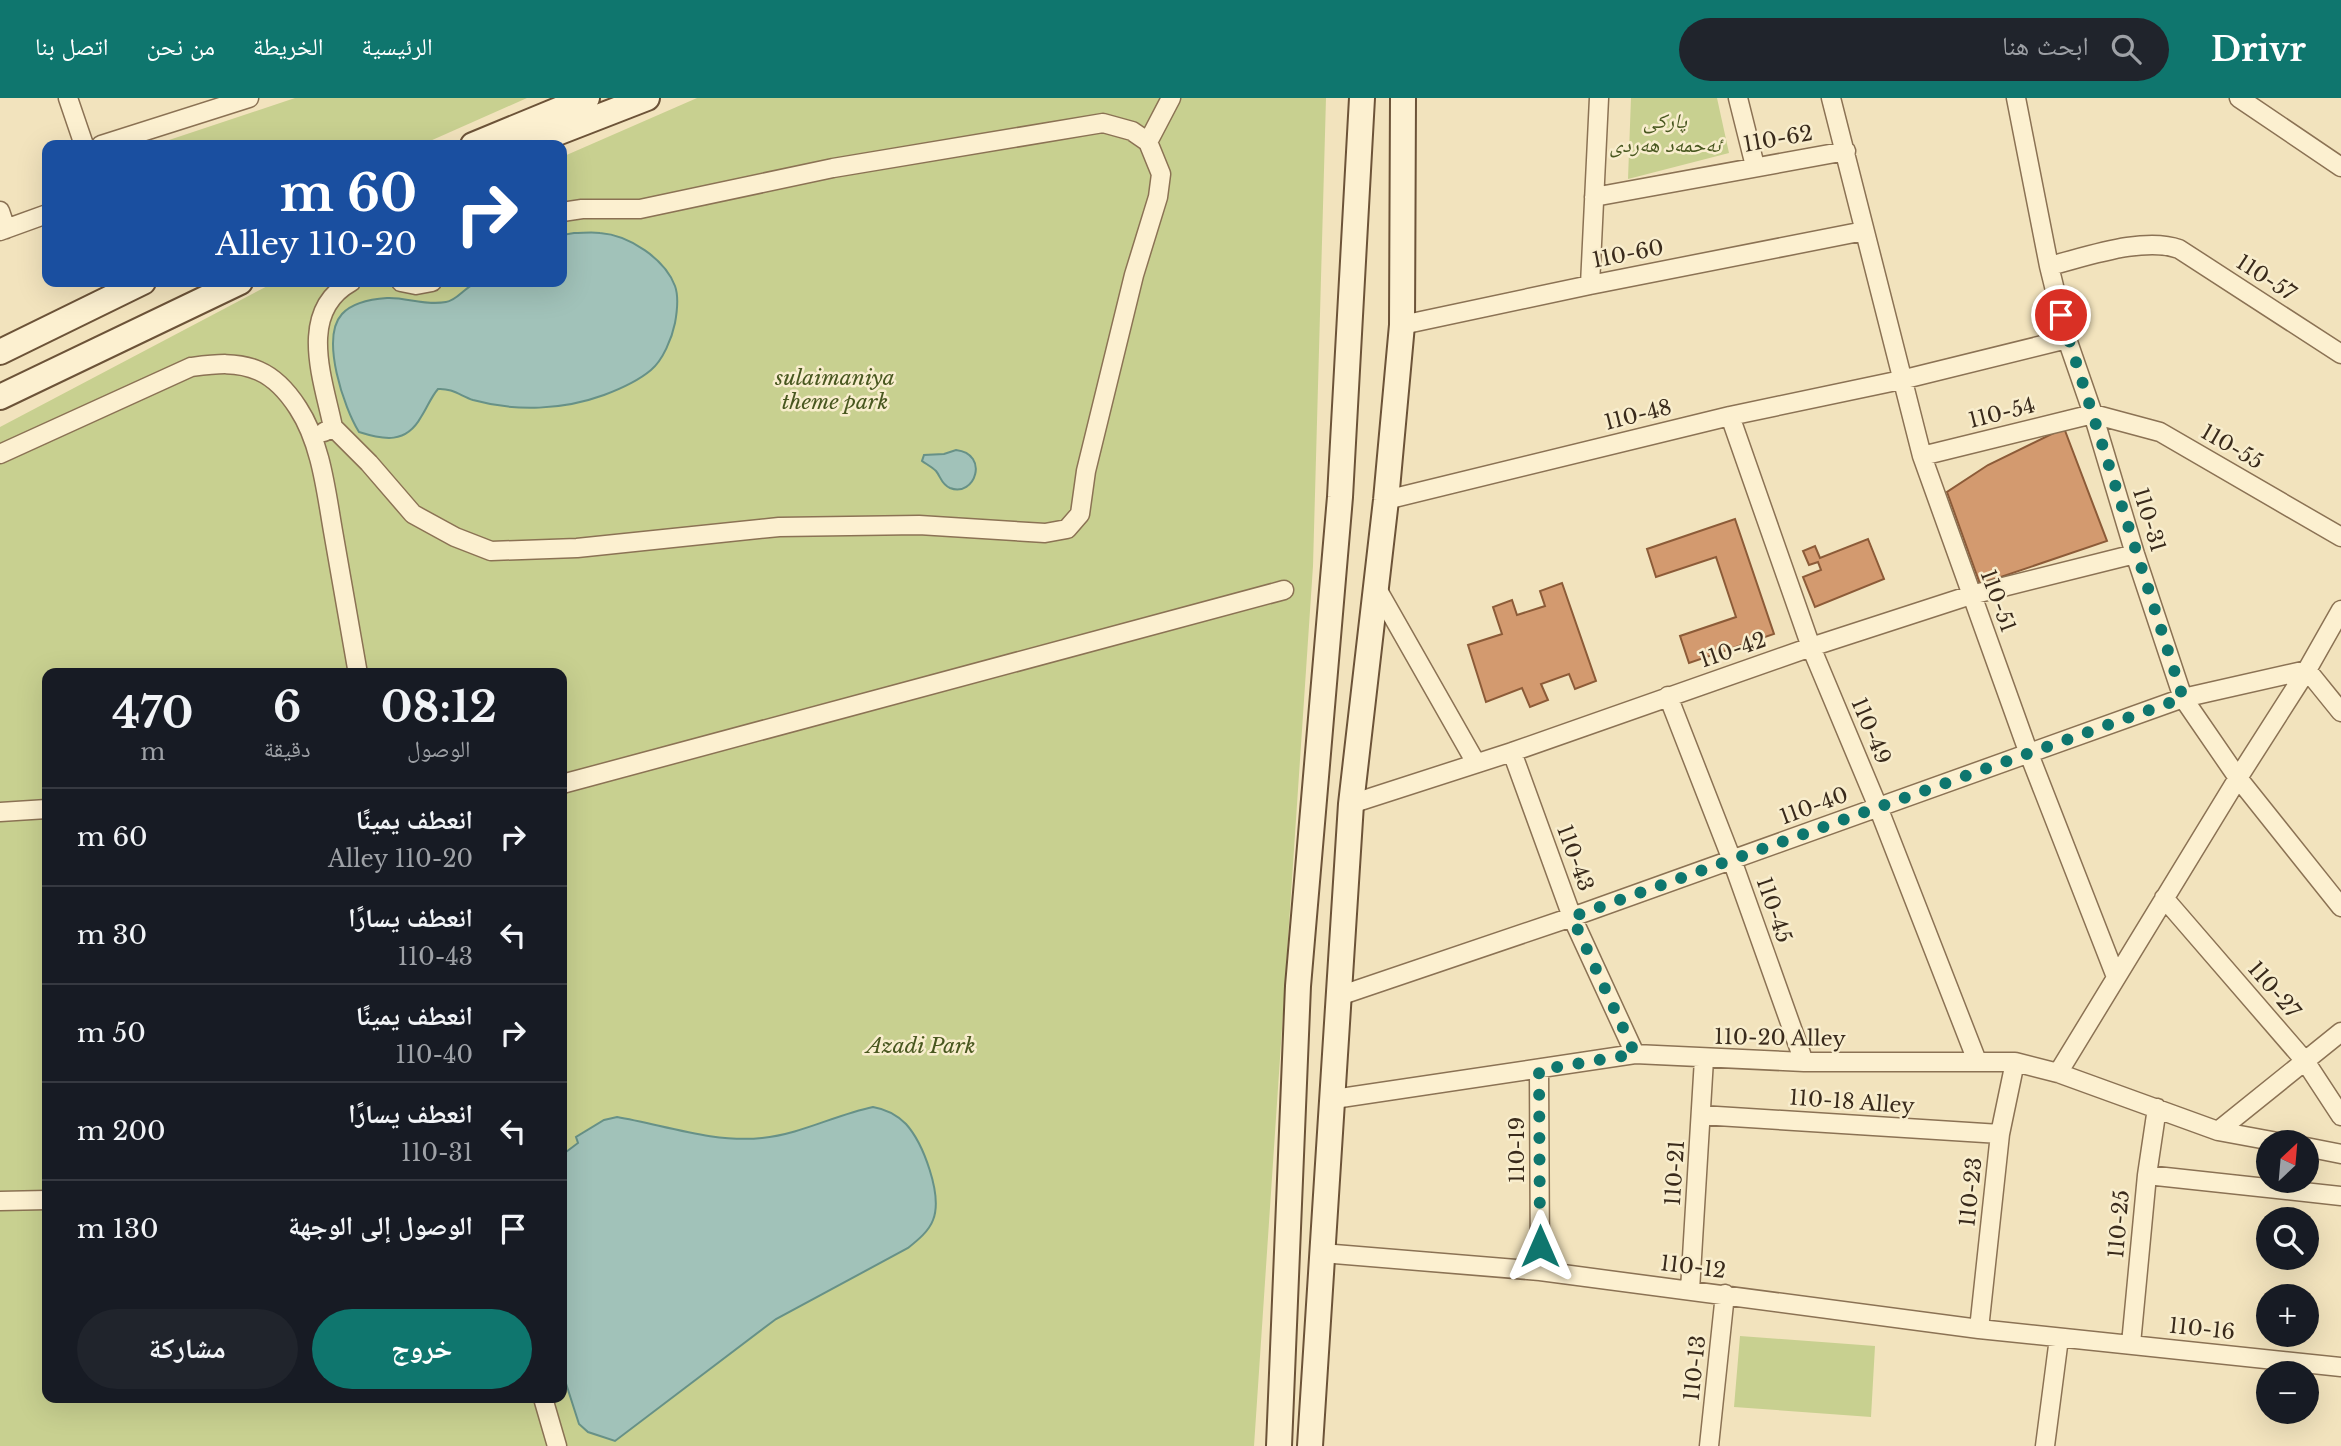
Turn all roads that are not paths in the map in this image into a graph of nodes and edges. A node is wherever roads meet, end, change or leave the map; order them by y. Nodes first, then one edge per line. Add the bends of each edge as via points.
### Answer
1 (68, 98) edge
2 (249, 98) edge
3 (587, 98) edge
4 (647, 98) edge
5 (1171, 98) edge
6 (1362, 98) edge
7 (1403, 98) edge
8 (1599, 98) edge
9 (1738, 98) edge
10 (1831, 98) edge
11 (2016, 98) edge
12 (2239, 98) edge
13 (82, 140) edge
14 (117, 140) edge
15 (485, 140) edge
16 (539, 140) edge
17 (1148, 142) junction
18 (1846, 151) junction
19 (1755, 166) junction
20 (2341, 167) edge
21 (1594, 197) junction
22 (0, 211) edge
23 (567, 211) edge
24 (42, 216) edge
25 (3, 230) edge
26 (1864, 231) junction
27 (2049, 266) junction
28 (1590, 285) junction
29 (130, 287) edge
30 (230, 287) edge
31 (345, 287) edge
32 (1402, 325) junction
33 (2067, 339) junction
34 (0, 352) edge
35 (2341, 354) edge
36 (1901, 380) junction
37 (0, 397) edge
38 (2093, 414) junction
39 (1730, 416) junction
40 (333, 427) junction
41 (312, 439) junction
42 (0, 454) edge
43 (1922, 456) junction
44 (1386, 500) junction
45 (2341, 537) edge
46 (2135, 554) junction
47 (1376, 587) junction
48 (1284, 590) dead end
49 (1971, 595) junction
50 (2341, 610) edge
51 (1811, 647) junction
52 (357, 668) edge
53 (2307, 670) junction
54 (1668, 696) junction
55 (2183, 698) junction
56 (2341, 712) edge
57 (1512, 752) junction
58 (2029, 754) junction
59 (1476, 763) junction
60 (2238, 778) junction
61 (567, 783) edge
62 (1352, 804) junction
63 (1878, 807) junction
64 (42, 809) edge
65 (0, 812) edge
66 (1732, 860) junction
67 (2164, 898) junction
68 (2341, 907) edge
69 (1572, 917) junction
70 (2116, 977) junction
71 (1339, 996) junction
72 (2341, 1032) edge
73 (1635, 1054) junction
74 (1703, 1059) junction
75 (1977, 1061) junction
76 (2305, 1061) junction
77 (1804, 1062) junction
78 (2015, 1062) junction
79 (1539, 1070) junction
80 (2058, 1073) junction
81 (1334, 1099) junction
82 (2157, 1108) junction
83 (1701, 1115) junction
84 (2341, 1116) edge
85 (2218, 1130) junction
86 (2000, 1135) junction
87 (2256, 1138) edge
88 (2319, 1150) edge
89 (2341, 1154) edge
90 (1290, 1157) junction
91 (1329, 1158) junction
92 (2147, 1175) junction
93 (2341, 1196) edge
94 (42, 1200) edge
95 (0, 1201) edge
96 (1322, 1253) junction
97 (1540, 1271) junction
98 (1690, 1290) junction
99 (1725, 1294) junction
100 (1979, 1329) junction
101 (2059, 1338) junction
102 (2131, 1344) junction
103 (2341, 1367) edge
104 (544, 1403) edge
105 (557, 1446) edge
106 (1279, 1446) edge
107 (1310, 1446) edge
108 (1709, 1446) edge
109 (2045, 1446) edge

1 - 13 street
2 - 14 street
3 - 15 main road
4 - 16 main road
5 - 17 street
6 - 90 main road via 1340,497 1298,986
7 - 32 main road
8 - 21 street
9 - 19 street
10 - 18 street, 110-51
11 - 27 street, 110-31
12 - 20 street
17 - 23 street via 1132,131 1103,122 833,168 639,209
17 - 40 street via 1161,174 1158,197 1134,275 1086,471 1080,514 1067,529 1045,533 919,525 779,527 577,548 491,551 412,514
18 - 19 street, 110-62
18 - 26 street, 110-51
19 - 21 street, 110-62
21 - 28 street
22 - 25 street
24 - 25 street
26 - 28 street, 110-60
26 - 36 street, 110-51
27 - 33 street, 110-31
27 - 35 street, 110-57 via 2147,243 2165,244
28 - 32 street, 110-60
29 - 34 main road
30 - 37 main road
31 - 40 street via 331,298 316,332
32 - 44 main road
33 - 36 street, 110-48
33 - 38 street, 110-31
36 - 39 street, 110-48
36 - 43 street, 110-51
38 - 43 street, 110-54
38 - 45 street, 110-55 via 2160,432
38 - 46 street, 110-31
39 - 44 street, 110-48
39 - 51 street, 110-49
40 - 41 street
41 - 42 street via 299,408 280,386 261,372 238,364 216,364 191,367
41 - 52 street
43 - 49 street, 110-51
44 - 47 main road
46 - 49 street, 110-42
46 - 55 street, 110-31
47 - 59 street
47 - 62 main road
48 - 61 street
49 - 51 street, 110-42
49 - 58 street, 110-51
50 - 53 street
51 - 54 street, 110-42
51 - 63 street, 110-49
53 - 55 street, 110-40
53 - 56 street
53 - 60 street
54 - 57 street, 110-42
54 - 66 street, 110-45
55 - 58 street, 110-40
55 - 60 street, 110-31
57 - 59 street, 110-42
57 - 69 street, 110-43
58 - 63 street, 110-40
58 - 70 street, 110-51
59 - 62 street, 110-42
60 - 67 street
60 - 68 street, 110-31
62 - 71 main road
63 - 66 street, 110-40
63 - 75 street, 110-49
64 - 65 street
66 - 69 street, 110-40
66 - 77 street, 110-45
67 - 70 street
67 - 76 street, 110-27
69 - 71 street, 110-40
69 - 73 street, 110-43
70 - 80 street
71 - 81 main road
72 - 76 street
73 - 74 street, 110-20 Alley
73 - 79 street, 110-20 Alley
74 - 77 street, 110-20 Alley
74 - 83 street, 110-21
75 - 77 street, 110-20 Alley
75 - 78 street, 110-20 Alley
76 - 84 street, 110-27
76 - 85 street
78 - 80 street, 110-20 Alley
78 - 86 street, 110-23
79 - 81 street, 110-20 Alley
79 - 97 street, 110-19
80 - 82 street, 110-20 Alley
81 - 91 main road
82 - 85 street, 110-20 Alley
82 - 92 street, 110-25
83 - 86 street, 110-18 Alley
83 - 98 street, 110-21
85 - 87 street, 110-20 Alley
86 - 100 street, 110-23
88 - 89 street
90 - 91 main road
90 - 106 main road
91 - 96 main road
92 - 93 street
92 - 102 street, 110-25
94 - 95 street
96 - 97 street, 110-12
96 - 107 main road
97 - 98 street, 110-12
98 - 99 street, 110-12
99 - 100 street, 110-12
99 - 108 street, 110-13
100 - 101 street, 110-12
101 - 102 street, 110-16
101 - 109 street
102 - 103 street, 110-16
104 - 105 street

